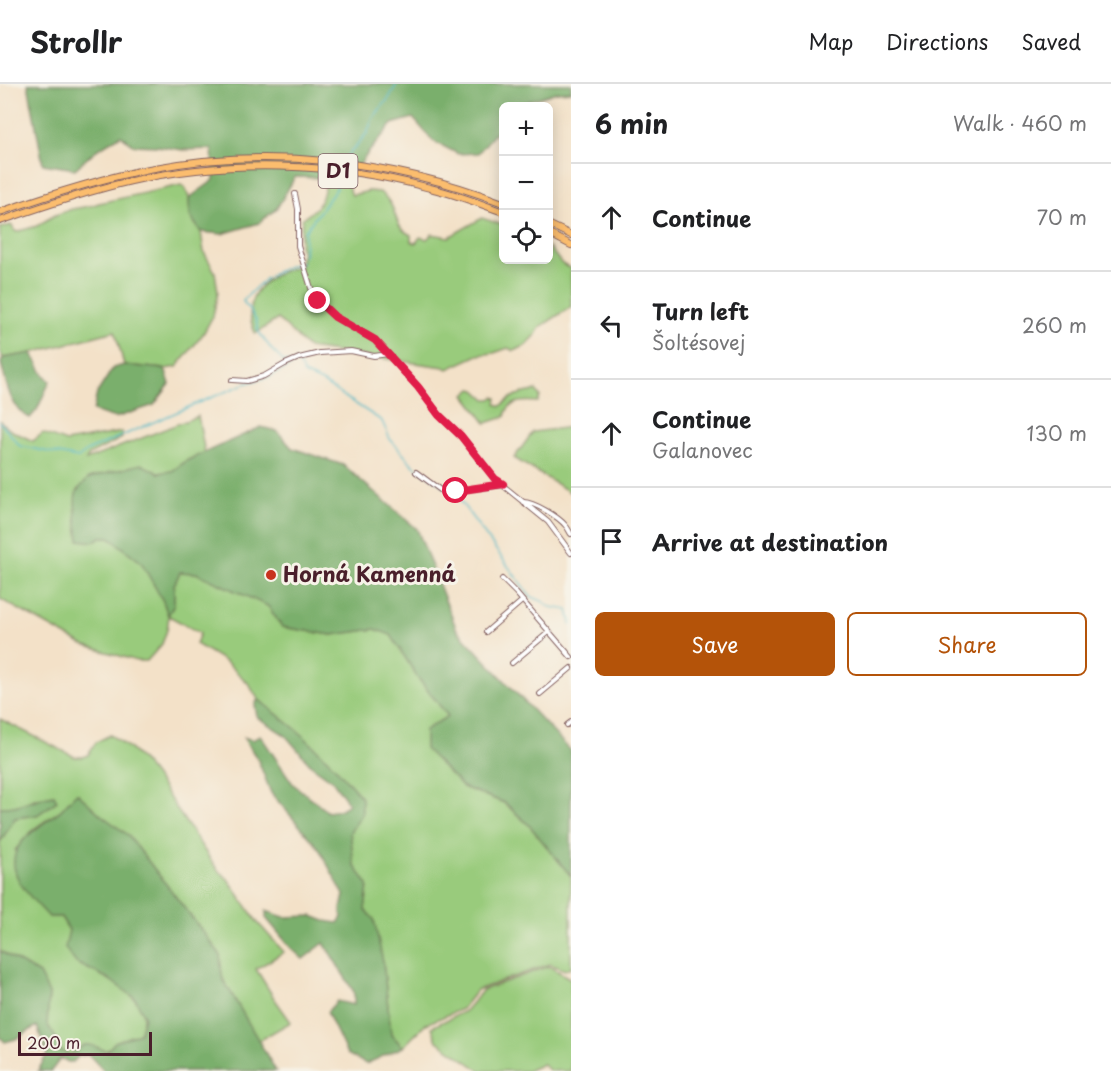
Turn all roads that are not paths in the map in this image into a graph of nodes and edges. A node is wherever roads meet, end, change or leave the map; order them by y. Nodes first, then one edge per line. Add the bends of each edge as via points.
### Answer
1 (295, 194) dead end
2 (499, 202) edge
3 (499, 210) edge
4 (0, 212) edge
5 (0, 221) edge
6 (553, 226) edge
7 (553, 235) edge
8 (571, 235) edge
9 (571, 245) edge
10 (388, 354) junction
11 (232, 380) dead end
12 (416, 472) dead end
13 (503, 484) junction
14 (522, 501) junction
15 (571, 534) edge
16 (571, 553) edge
17 (501, 579) dead end
18 (522, 601) junction
19 (486, 632) dead end
20 (549, 632) junction
21 (571, 657) edge
22 (513, 663) dead end
23 (571, 668) edge
24 (540, 694) dead end

1 - 10 street via 298,246 318,301 335,317 375,340
2 - 4 highway, D1 via 452,185 356,164 284,158 224,159 127,173
3 - 5 highway, D1 via 393,179 282,167 223,168 132,181
6 - 8 highway
7 - 9 highway
10 - 11 street via 320,353 285,363 264,376
10 - 13 street
12 - 13 street via 447,495
13 - 14 street
14 - 15 street via 538,506 565,524
14 - 16 street via 548,522
17 - 18 street
18 - 19 street
18 - 20 street
20 - 21 street
20 - 22 street
23 - 24 street

